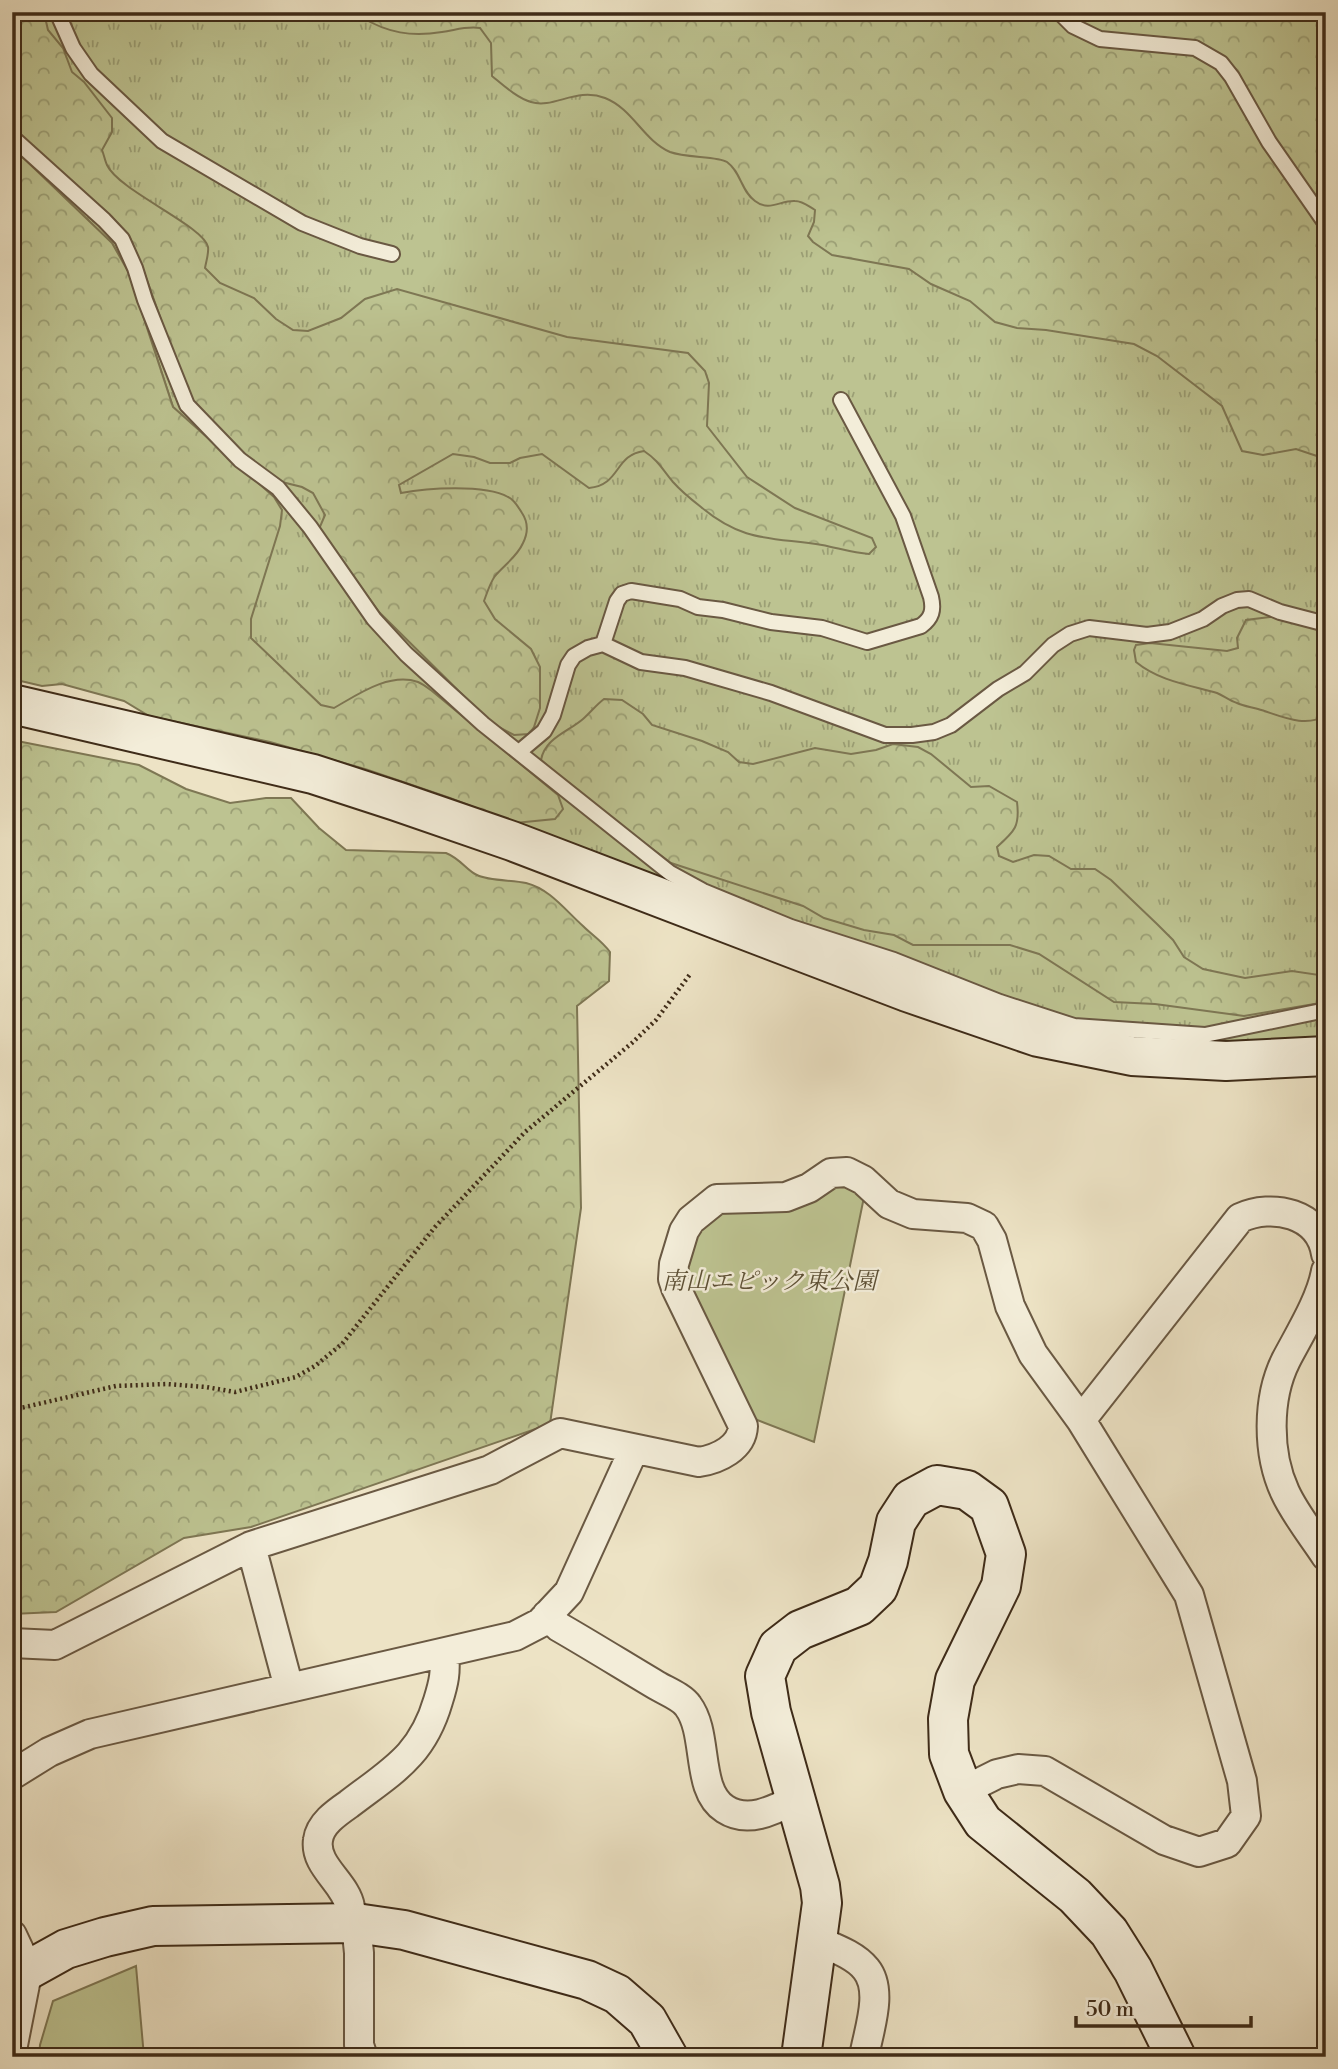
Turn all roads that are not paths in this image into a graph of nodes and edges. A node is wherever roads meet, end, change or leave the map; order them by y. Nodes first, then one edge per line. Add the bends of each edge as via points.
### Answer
1 (57, 12) edge
2 (1059, 12) edge
3 (12, 137) edge
4 (1326, 223) edge
5 (392, 254) dead end
6 (841, 400) dead end
7 (1326, 624) edge
8 (603, 645) junction
9 (12, 704) edge
10 (519, 752) junction
11 (1326, 1010) edge
12 (1326, 1056) edge
13 (1326, 1254) edge
14 (1326, 1271) edge
15 (1081, 1420) junction
16 (634, 1449) junction
17 (251, 1546) junction
18 (1326, 1556) edge
19 (547, 1615) junction
20 (12, 1643) edge
21 (444, 1653) junction
22 (289, 1688) junction
23 (12, 1775) edge
24 (963, 1791) junction
25 (796, 1799) junction
26 (352, 1923) junction
27 (818, 1941) junction
28 (17, 1961) edge
29 (12, 2050) edge
30 (363, 2057) edge
31 (668, 2057) edge
32 (801, 2057) edge
33 (864, 2057) edge
34 (1177, 2057) edge

1 - 5 lane via 91,74 162,141 302,223
2 - 4 lane via 1073,26 1100,39 1188,46 1221,63
3 - 10 lane via 122,239 187,405 240,460 278,488 374,619 406,654
6 - 8 lane via 903,516 931,597 928,621 867,642 822,628 771,622 631,591 617,601
7 - 8 lane via 1249,599 1222,606 1170,632 1147,635 1089,628 1053,645 1025,673 951,725 912,735 885,735 771,693 685,668 641,662
8 - 10 lane via 574,656 544,731
9 - 12 street via 313,774 397,801 1038,1037 1132,1056 1226,1061
10 - 11 lane via 670,873 703,891 791,927 1074,1026 1205,1035
13 - 15 street via 1317,1233 1289,1213 1272,1210 1240,1218
14 - 18 street via 1278,1378 1273,1416 1274,1452 1285,1492
15 - 16 street via 1033,1354 1010,1306 984,1226 967,1218 913,1214 889,1204 848,1172 831,1173 786,1197 717,1199 691,1220 677,1250 673,1279 739,1415 743,1433 733,1447 699,1462
15 - 24 street via 1189,1595 1242,1781 1246,1816 1227,1843 1199,1852 1164,1840 1045,1771 1018,1769 997,1774
16 - 17 street via 560,1433 490,1470
16 - 19 street via 569,1592
17 - 20 street via 55,1645
17 - 22 street
19 - 21 street via 515,1636
19 - 25 street via 559,1627 687,1703 717,1804 748,1817
21 - 22 street
21 - 26 street via 446,1674 432,1724 422,1740 396,1767 334,1815 317,1842 346,1896
22 - 23 street via 90,1734
24 - 25 street via 949,1754 948,1719 955,1680 1001,1586 1006,1554 989,1506 967,1490 937,1485 911,1499 896,1522 878,1588 859,1606 800,1630 778,1647 765,1676
24 - 34 street via 983,1822 1075,1896 1109,1932
25 - 27 street via 820,1886
26 - 28 street via 153,1926
26 - 30 street via 359,1953 359,2045
26 - 31 street via 404,1930 587,1980 617,1994 647,2020
27 - 32 street
27 - 33 street via 851,1956 867,1970 875,1994
28 - 29 street

